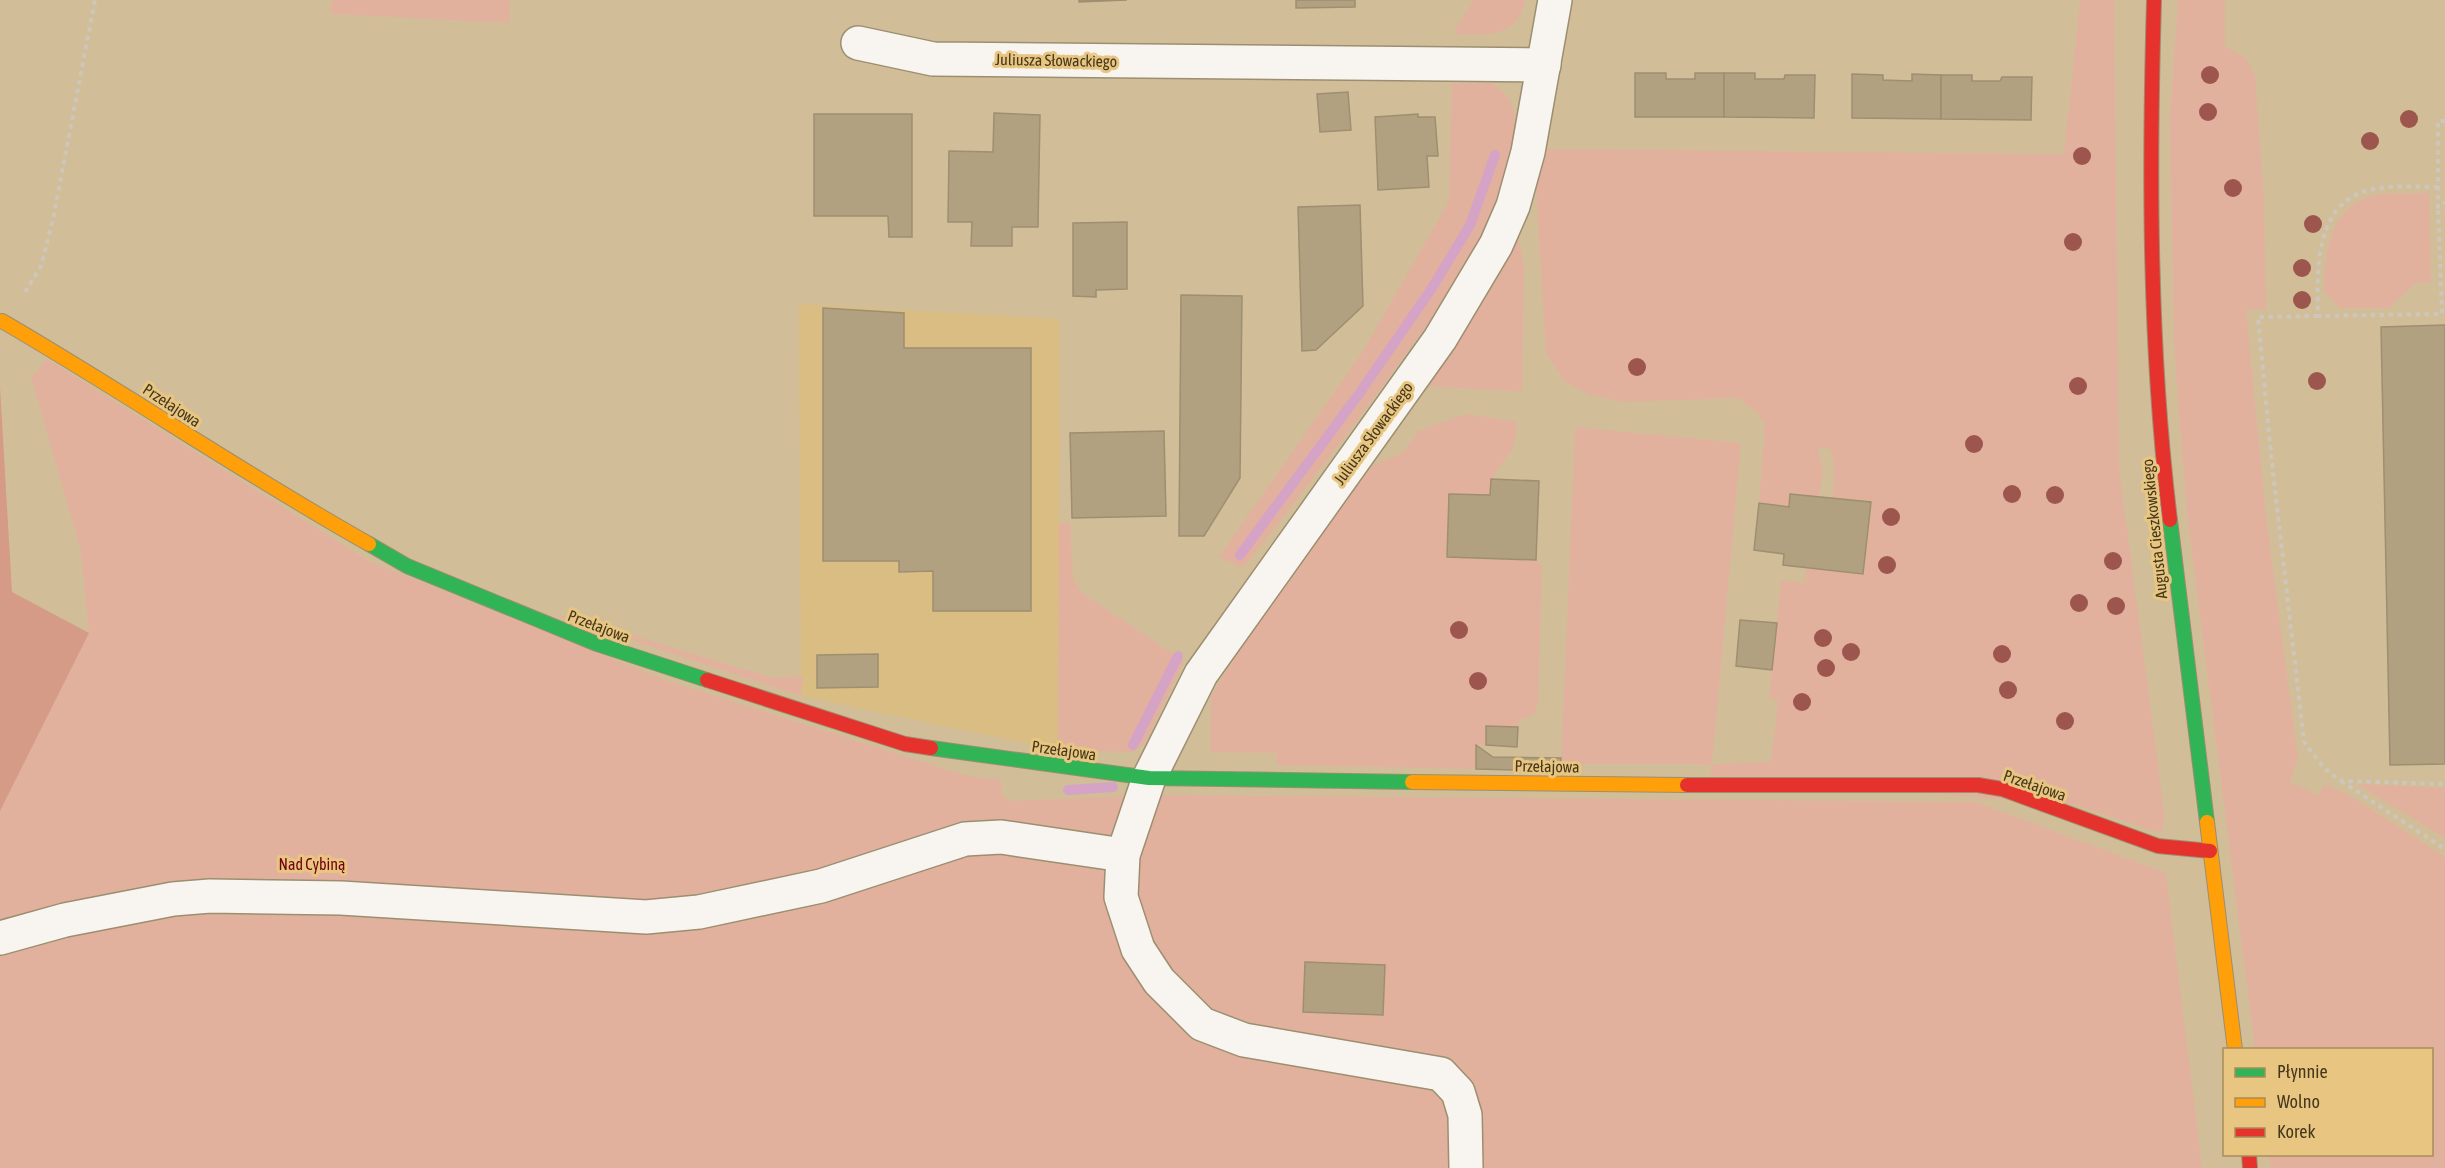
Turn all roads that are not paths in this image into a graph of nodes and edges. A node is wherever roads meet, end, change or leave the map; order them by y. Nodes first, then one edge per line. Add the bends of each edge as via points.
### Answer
1 (1556, 0) edge
2 (2155, 1) edge
3 (858, 44) dead end
4 (1544, 65) junction
5 (2, 321) road end
6 (1149, 778) junction
7 (2210, 851) junction
8 (1123, 855) junction
9 (0, 938) edge
10 (2235, 1048) edge
11 (1466, 1168) edge

1 - 4 street, Juliusza Słowackiego
2 - 7 street, Augusta Cieszkowskiego via 2151,109 2158,404 2171,544
3 - 4 street, Juliusza Słowackiego via 933,59
4 - 6 street, Juliusza Słowackiego via 1521,178 1508,218 1481,273 1440,339 1201,674
5 - 6 street, Przełajowa via 285,497 407,566 597,644 906,744
6 - 7 street, Przełajowa via 1978,785 2002,789 2152,844
6 - 8 street, Juliusza Słowackiego
7 - 10 street, Augusta Cieszkowskiego
8 - 9 street via 1001,837 965,839 821,886 699,912 646,917 341,898 210,896 172,899 65,920
8 - 11 street, Juliusza Słowackiego via 1121,897 1138,949 1159,981 1202,1024 1244,1040 1441,1074 1458,1092 1465,1115

